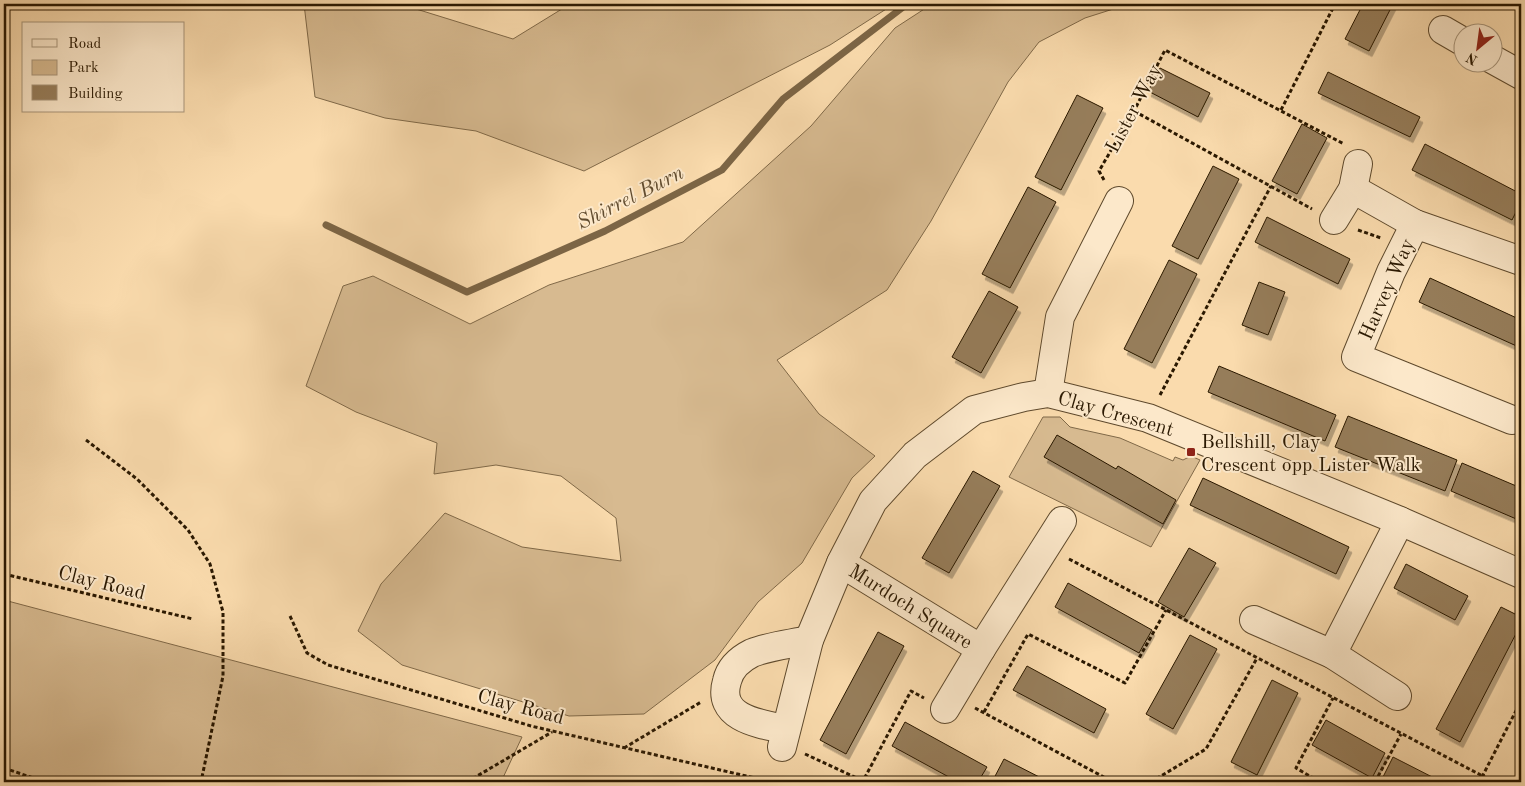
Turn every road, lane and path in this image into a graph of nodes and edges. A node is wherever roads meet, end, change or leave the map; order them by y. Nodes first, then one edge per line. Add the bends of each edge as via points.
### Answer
1 (1335, 4) edge
2 (1502, 65) edge
3 (1521, 76) edge
4 (1281, 110) junction
5 (1134, 112) junction
6 (1356, 176) junction
7 (1271, 186) junction
8 (1118, 201) joint
9 (1334, 220) junction
10 (1409, 236) junction
11 (1521, 261) edge
12 (1048, 393) junction
13 (1148, 418) junction
14 (1512, 420) dead end
15 (86, 440) dead end
16 (1062, 521) dead end
17 (1400, 521) junction
18 (1046, 547) junction
19 (841, 563) junction
20 (4, 574) edge
21 (1521, 574) edge
22 (1166, 610) junction
23 (290, 616) dead end
24 (193, 620) dead end
25 (1254, 620) dead end
26 (809, 640) junction
27 (980, 649) junction
28 (1332, 654) junction
29 (1257, 658) junction
30 (725, 688) junction
31 (1397, 696) dead end
32 (1333, 698) junction
33 (1521, 701) edge
34 (948, 702) junction
35 (984, 712) junction
36 (552, 731) junction
37 (1401, 734) junction
38 (784, 738) junction
39 (624, 748) junction
40 (4, 768) edge
41 (1482, 777) junction
42 (45, 782) edge
43 (201, 782) edge
44 (467, 782) edge
45 (772, 782) edge
46 (865, 782) edge
47 (1113, 782) edge
48 (1151, 782) edge
49 (1320, 782) edge
50 (1375, 782) edge
51 (1494, 782) edge

1 - 4 path
2 - 3 street
4 - 5 path, Lister Way via 1165,50
4 - 6 path, Lister Way via 1354,150
5 - 7 path
5 - 8 path, Lister Way via 1099,171
6 - 9 street
6 - 10 street
7 - 9 path
7 - 13 path
8 - 12 street via 1060,318
9 - 10 path
10 - 11 street, Harvey Way
10 - 14 street, Harvey Way via 1356,357
12 - 13 street, Clay Crescent
12 - 19 street, Clay Crescent via 974,410 915,455 873,501
13 - 17 street, Clay Crescent
15 - 43 path via 137,479 188,530 210,564 223,612 223,676
16 - 18 street, Murdoch Square
17 - 21 street, Clay Crescent
17 - 28 street
18 - 22 path
18 - 27 street, Murdoch Square
19 - 26 street, Clay Crescent
19 - 27 street, Murdoch Square
20 - 24 path, Clay Road
22 - 29 path
22 - 35 path via 1125,683 1028,634
23 - 36 path, Clay Road via 307,652 328,665
25 - 28 street
26 - 30 street via 752,653 734,665
26 - 38 street, Clay Crescent
27 - 34 street, Murdoch Square
28 - 31 street
29 - 32 path
29 - 48 path via 1206,749
30 - 38 street via 730,708 739,716
30 - 39 path
32 - 37 path
32 - 49 path via 1296,768
33 - 41 path
34 - 35 path
34 - 46 path via 911,691
35 - 47 path
36 - 39 path, Clay Road
36 - 44 path
37 - 41 path
37 - 50 path
38 - 46 path via 797,750
39 - 45 path, Clay Road
40 - 42 path
41 - 51 path

